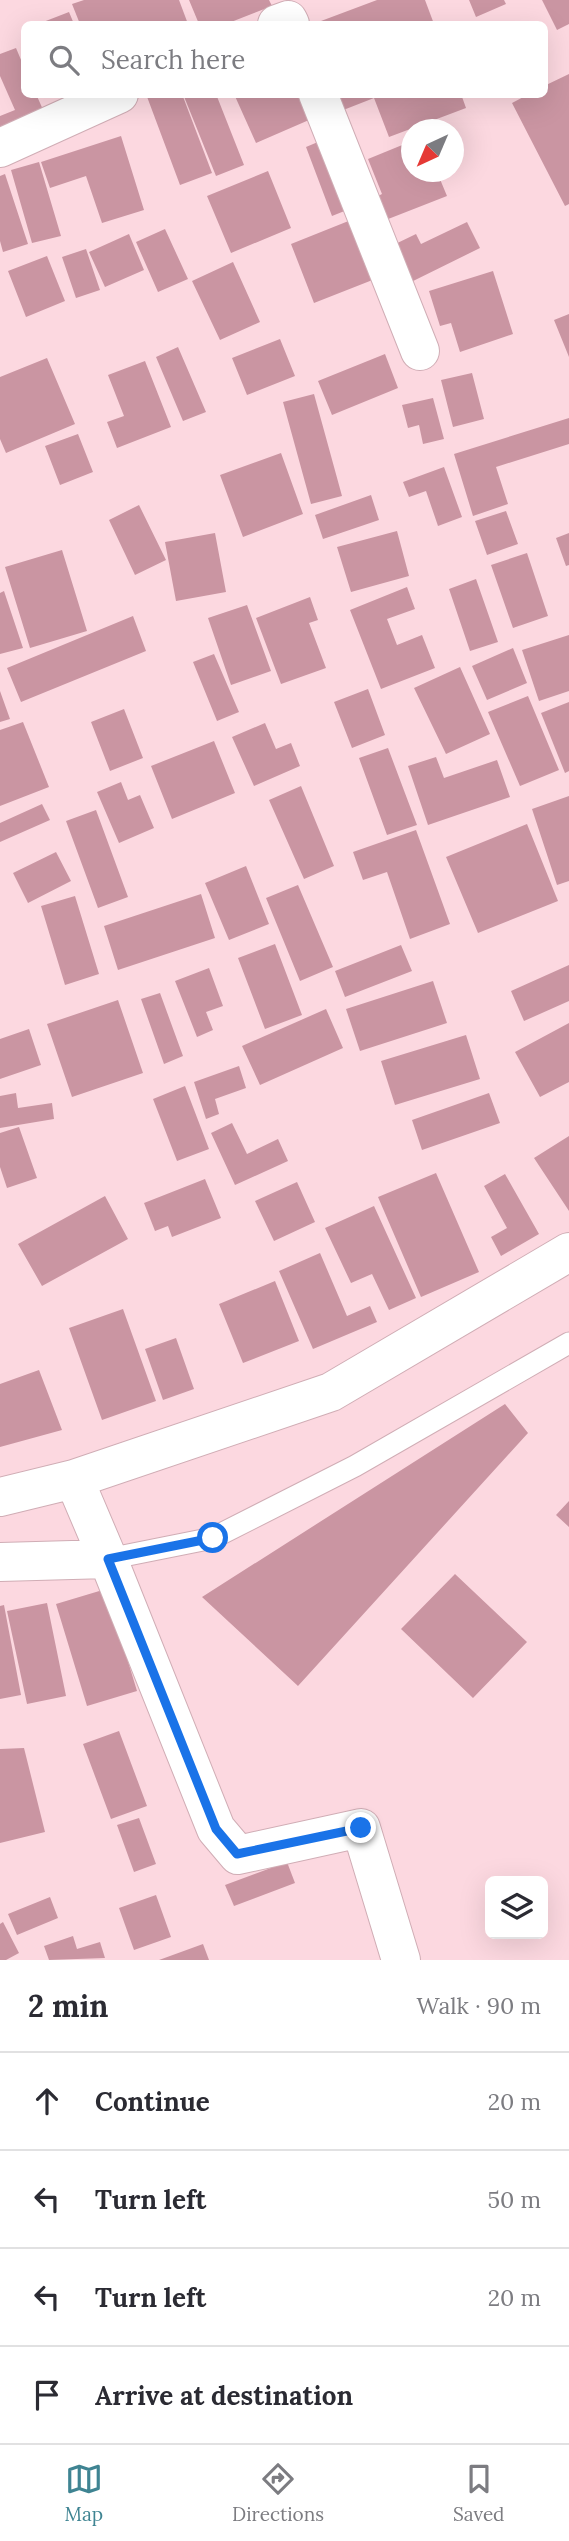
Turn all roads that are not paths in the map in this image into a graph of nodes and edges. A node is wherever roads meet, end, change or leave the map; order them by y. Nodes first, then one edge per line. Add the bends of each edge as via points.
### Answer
1 (110, 98) edge
2 (319, 98) edge
3 (0, 148) edge
4 (420, 351) dead end
5 (569, 1252) edge
6 (569, 1343) edge
7 (74, 1479) junction
8 (0, 1497) edge
9 (108, 1559) junction
10 (0, 1562) edge
11 (401, 1960) edge

1 - 3 street
2 - 4 street
5 - 7 street via 331,1392
6 - 9 lane via 355,1466 213,1538
7 - 8 street
7 - 9 street
9 - 10 street
9 - 11 street via 216,1829 237,1854 361,1828

